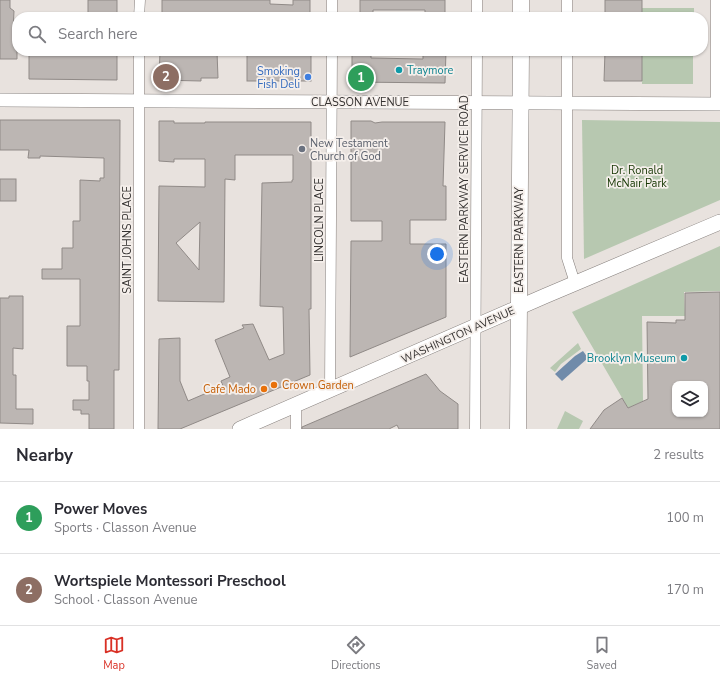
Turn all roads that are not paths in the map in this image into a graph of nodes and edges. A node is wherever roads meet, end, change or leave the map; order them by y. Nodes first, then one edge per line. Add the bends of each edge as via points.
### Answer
1 (140, 0) edge
2 (332, 0) edge
3 (477, 0) edge
4 (521, 0) edge
5 (568, 0) edge
6 (716, 0) edge
7 (140, 12) edge
8 (332, 12) edge
9 (477, 12) edge
10 (521, 12) edge
11 (567, 12) edge
12 (139, 56) edge
13 (332, 56) edge
14 (477, 56) edge
15 (521, 56) edge
16 (567, 56) edge
17 (0, 100) edge
18 (139, 101) junction
19 (331, 102) junction
20 (476, 102) junction
21 (520, 102) junction
22 (567, 103) junction
23 (718, 104) edge
24 (720, 222) edge
25 (575, 283) junction
26 (519, 308) junction
27 (476, 326) junction
28 (330, 389) junction
29 (296, 404) junction
30 (139, 429) edge
31 (240, 429) edge
32 (296, 429) edge
33 (475, 429) edge
34 (518, 429) edge

1 - 7 street
2 - 8 street
3 - 9 street
4 - 10 main road
5 - 11 street
6 - 23 street
12 - 18 street, SAINT JOHNS PLACE
13 - 19 street, LINCOLN PLACE
14 - 20 street, EASTERN PARKWAY SERVICE ROAD
15 - 21 main road, EASTERN PARKWAY
16 - 22 street
17 - 18 street, CLASSON AVENUE
18 - 19 street, CLASSON AVENUE
18 - 30 street, SAINT JOHNS PLACE
19 - 20 street, CLASSON AVENUE
19 - 28 street, LINCOLN PLACE
20 - 21 street, CLASSON AVENUE
20 - 27 street, EASTERN PARKWAY SERVICE ROAD
21 - 22 street, CLASSON AVENUE
21 - 26 main road, EASTERN PARKWAY
22 - 23 street, CLASSON AVENUE
22 - 25 street via 567,258
24 - 25 main road, WASHINGTON AVENUE
25 - 26 main road, WASHINGTON AVENUE
26 - 27 main road, WASHINGTON AVENUE
26 - 34 main road, EASTERN PARKWAY
27 - 28 main road, WASHINGTON AVENUE
27 - 33 street, EASTERN PARKWAY SERVICE ROAD
28 - 29 main road, WASHINGTON AVENUE
29 - 31 main road, WASHINGTON AVENUE
29 - 32 street

